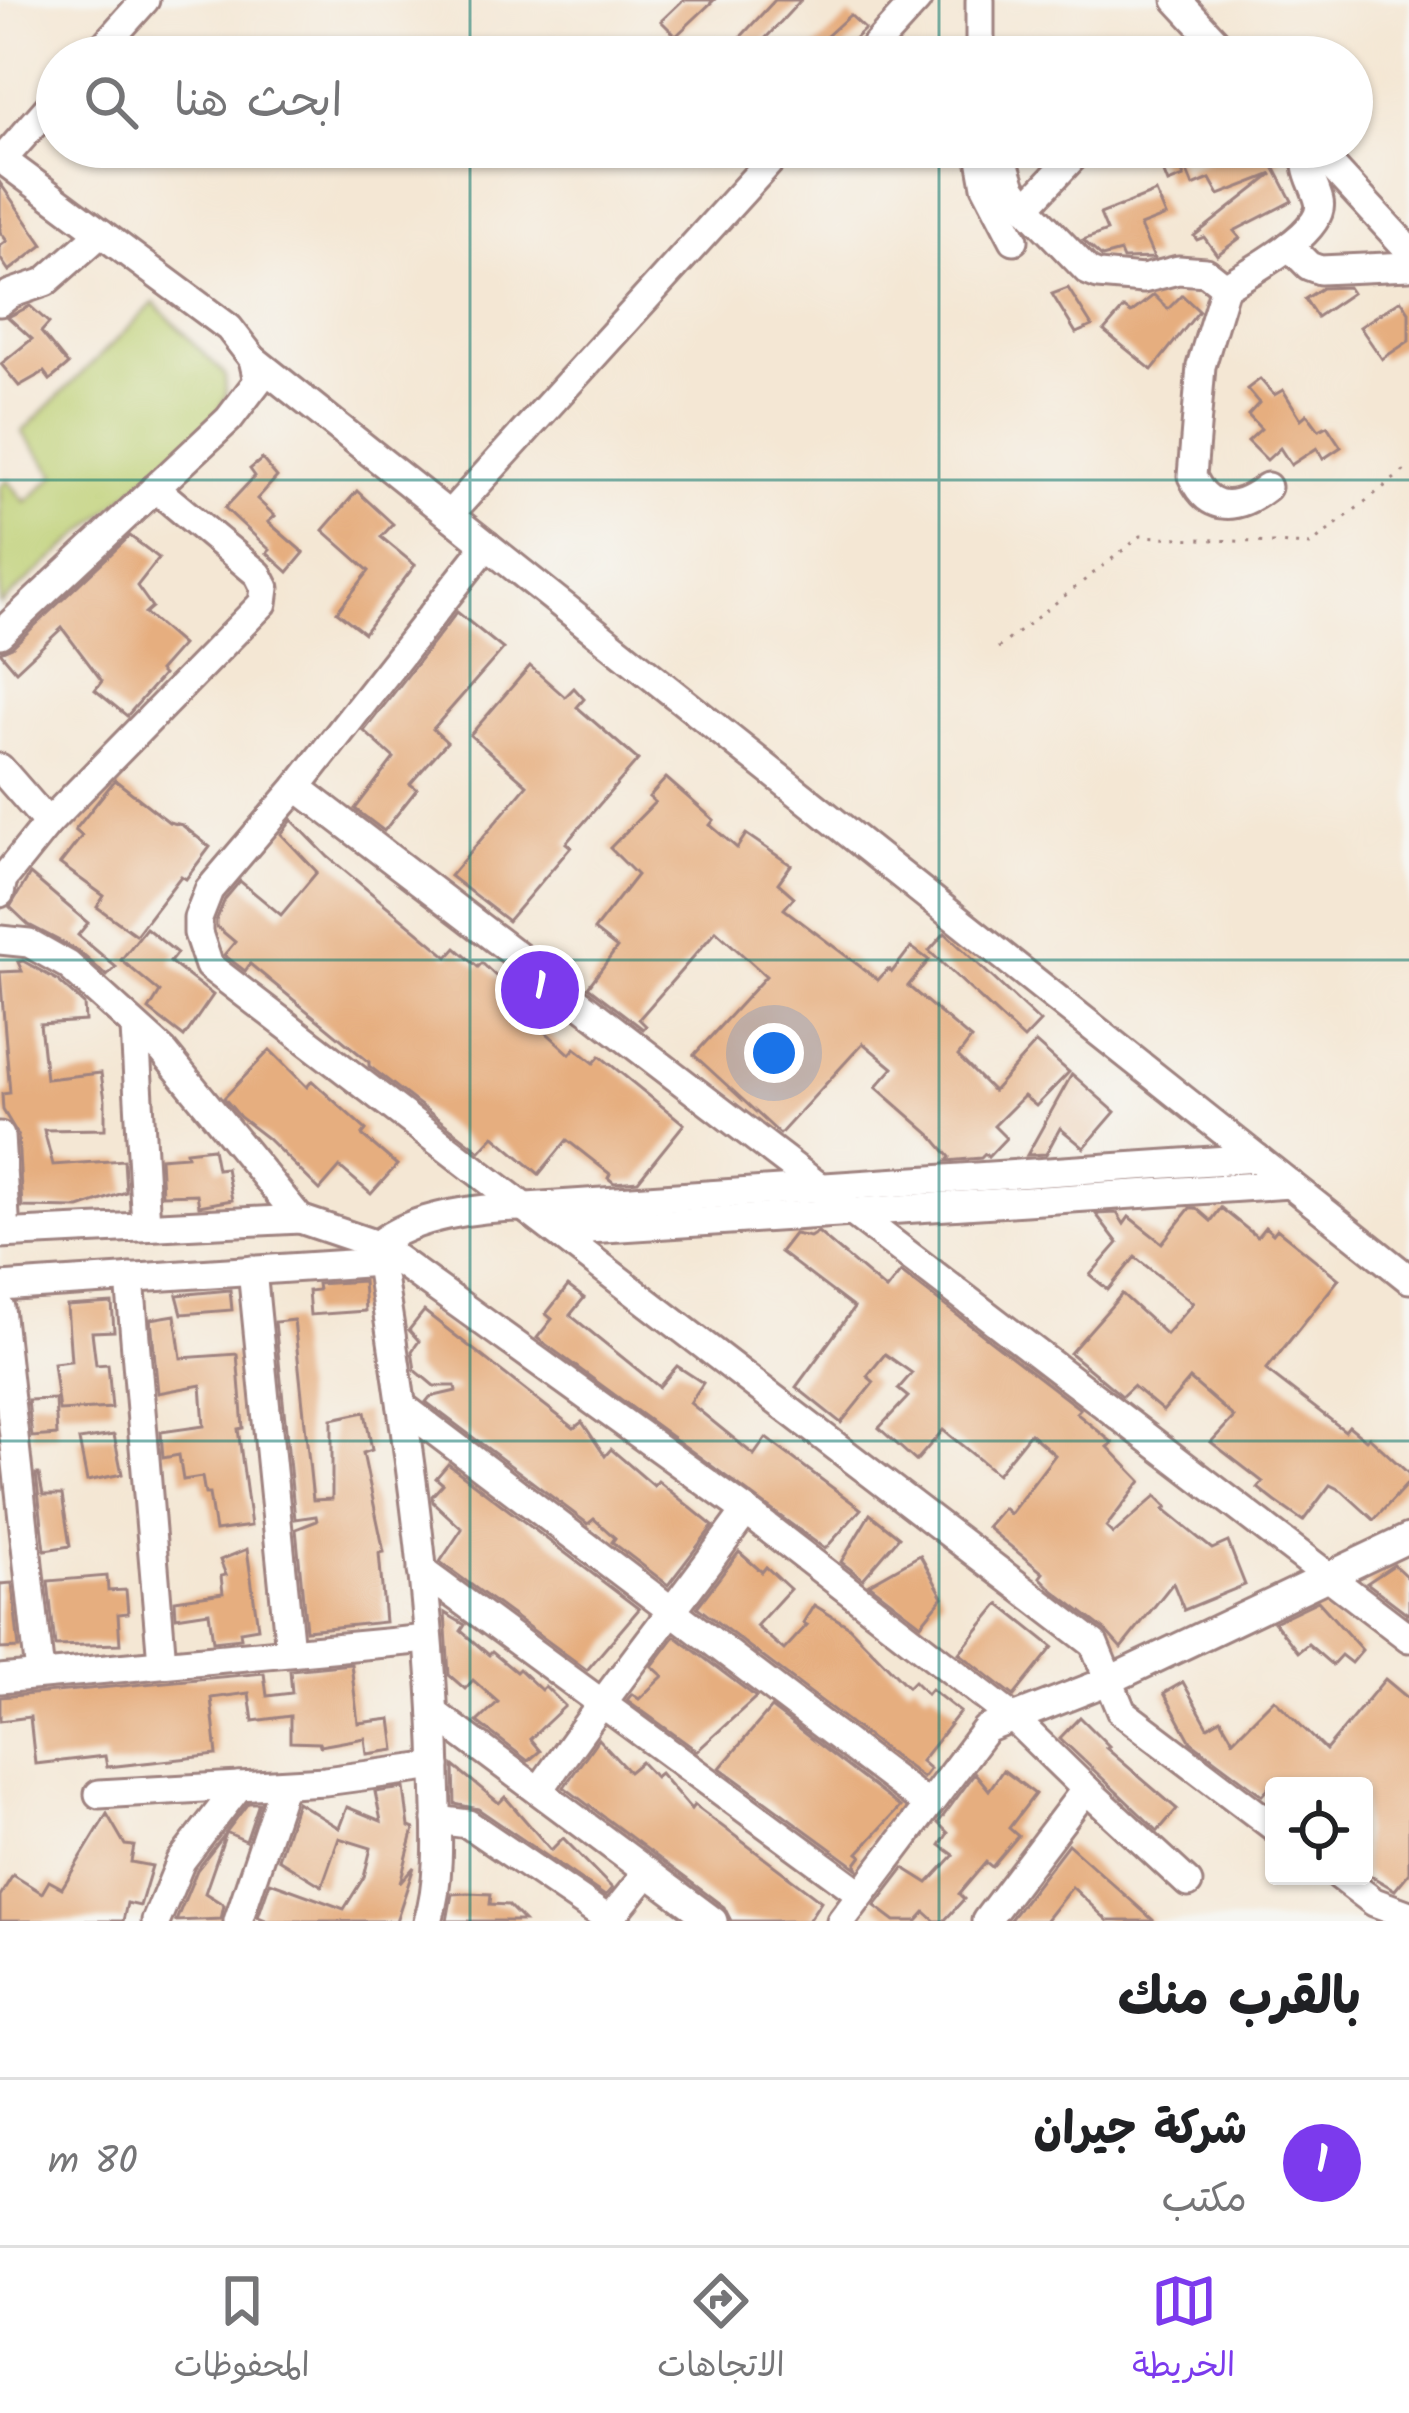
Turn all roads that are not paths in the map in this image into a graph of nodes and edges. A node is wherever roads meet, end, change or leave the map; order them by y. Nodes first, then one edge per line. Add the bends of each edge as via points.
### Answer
1 (145, 0) edge
2 (917, 0) edge
3 (980, 0) edge
4 (1177, 0) edge
5 (113, 36) edge
6 (884, 36) edge
7 (980, 36) edge
8 (1210, 36) edge
9 (36, 121) edge
10 (1, 159) edge
11 (764, 168) edge
12 (983, 168) edge
13 (1006, 168) edge
14 (1063, 168) edge
15 (1307, 168) edge
16 (1332, 168) edge
17 (1026, 207) junction
18 (101, 232) junction
19 (1014, 240) dead end
20 (1289, 246) junction
21 (1409, 250) edge
22 (1409, 266) edge
23 (1225, 287) junction
24 (0, 302) edge
25 (253, 359) junction
26 (1267, 487) dead end
27 (155, 488) junction
28 (449, 515) junction
29 (487, 545) junction
30 (0, 634) edge
31 (0, 768) edge
32 (297, 788) junction
33 (48, 823) junction
34 (0, 893) edge
35 (0, 940) edge
36 (135, 1028) junction
37 (0, 1136) edge
38 (1257, 1158) junction
39 (992, 1174) junction
40 (1290, 1184) junction
41 (826, 1201) junction
42 (977, 1203) junction
43 (526, 1207) junction
44 (300, 1219) junction
45 (146, 1226) junction
46 (558, 1231) junction
47 (3, 1234) edge
48 (378, 1253) junction
49 (252, 1270) junction
50 (130, 1278) junction
51 (1409, 1279) edge
52 (0, 1287) edge
53 (0, 1308) edge
54 (402, 1406) junction
55 (746, 1511) junction
56 (1409, 1538) edge
57 (422, 1570) junction
58 (1329, 1576) junction
59 (674, 1612) junction
60 (1409, 1638) edge
61 (428, 1639) junction
62 (290, 1651) junction
63 (162, 1663) junction
64 (40, 1674) junction
65 (0, 1678) edge
66 (1108, 1681) junction
67 (601, 1702) junction
68 (434, 1713) junction
69 (1013, 1718) junction
70 (436, 1766) junction
71 (284, 1784) junction
72 (239, 1786) junction
73 (1086, 1789) junction
74 (539, 1791) junction
75 (99, 1794) dead end
76 (928, 1805) junction
77 (437, 1820) junction
78 (1265, 1820) edge
79 (648, 1872) junction
80 (1188, 1883) dead end
81 (1352, 1885) edge
82 (861, 1894) junction
83 (1409, 1916) edge
84 (608, 1920) edge
85 (156, 1921) edge
86 (238, 1921) edge
87 (428, 1921) edge
88 (713, 1921) edge
89 (841, 1921) edge
90 (986, 1921) edge

1 - 5 street
2 - 6 street
3 - 7 street
4 - 8 street
9 - 10 street
10 - 18 street
11 - 28 street
12 - 19 street
13 - 17 street
14 - 17 street
15 - 20 street via 1321,206
16 - 21 street
17 - 23 street via 1088,271 1143,279 1206,272
18 - 24 street via 45,283
18 - 25 street via 229,328
20 - 22 street via 1320,270
20 - 23 street
23 - 26 street via 1201,366 1192,476 1216,506 1236,506
25 - 27 street via 258,381 230,419
25 - 28 street
27 - 30 street
27 - 33 street via 257,574 265,598
28 - 29 street
29 - 32 street
29 - 38 street
31 - 33 street
32 - 41 street
32 - 43 street via 209,890 198,918 203,956
33 - 34 street
35 - 36 street via 29,943 68,964
36 - 44 street
36 - 45 street
37 - 47 street
38 - 39 street
38 - 40 street
39 - 41 street
39 - 42 street
40 - 42 street
40 - 51 street
41 - 42 street
41 - 43 street
41 - 46 street
41 - 58 street
43 - 46 street
43 - 48 street via 479,1207 391,1233
44 - 45 street
44 - 48 street
45 - 47 street
46 - 66 street via 1094,1644
48 - 49 street
48 - 54 street
48 - 55 street
49 - 50 street
49 - 62 street
50 - 52 street
50 - 63 street
53 - 64 street
54 - 57 street
54 - 59 street
55 - 59 street
55 - 69 street
56 - 58 street
57 - 61 street
57 - 67 street
58 - 60 street
58 - 66 street
59 - 67 street
59 - 76 street
61 - 62 street
61 - 68 street
62 - 63 street
63 - 64 street
64 - 65 street
66 - 69 street
66 - 78 street via 1122,1712
67 - 74 street
67 - 82 street
68 - 70 street
68 - 74 street
69 - 73 street
69 - 76 street via 986,1729
70 - 71 street
70 - 77 street
71 - 72 street
71 - 86 street
72 - 75 street
72 - 85 street via 181,1861
73 - 80 street
73 - 90 street
74 - 79 street
76 - 82 street
77 - 84 street via 468,1824
77 - 87 street
79 - 84 street
79 - 88 street
81 - 83 street
82 - 89 street

